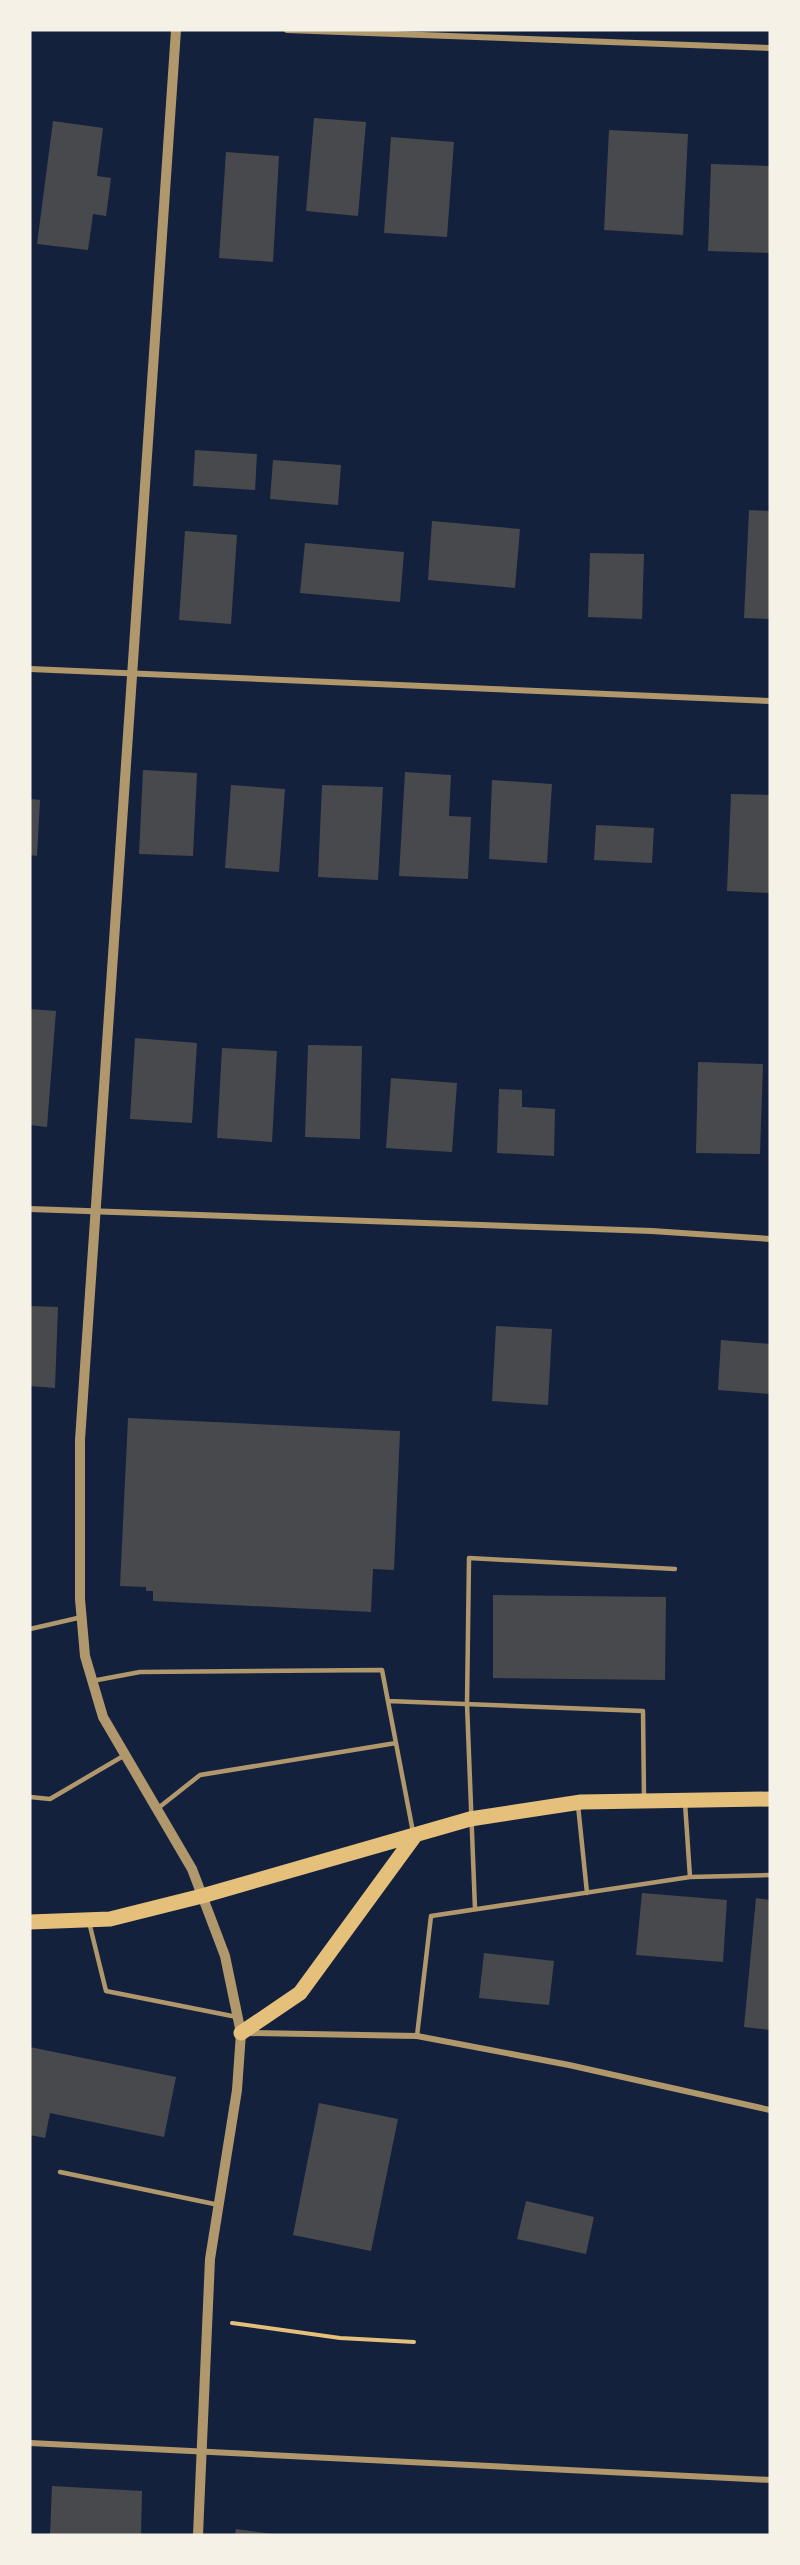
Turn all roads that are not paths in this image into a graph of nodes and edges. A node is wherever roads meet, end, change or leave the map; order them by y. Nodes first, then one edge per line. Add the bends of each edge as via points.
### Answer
1 (176, 30) edge
2 (287, 30) edge
3 (770, 48) edge
4 (30, 669) edge
5 (133, 673) junction
6 (770, 701) edge
7 (30, 1209) edge
8 (96, 1212) junction
9 (770, 1239) edge
10 (675, 1569) dead end
11 (82, 1617) junction
12 (30, 1629) edge
13 (92, 1681) junction
14 (388, 1701) junction
15 (467, 1704) junction
16 (396, 1743) junction
17 (125, 1755) junction
18 (30, 1797) edge
19 (770, 1799) edge
20 (685, 1800) junction
21 (644, 1801) junction
22 (578, 1802) junction
23 (157, 1809) junction
24 (470, 1819) junction
25 (414, 1837) junction
26 (770, 1875) edge
27 (690, 1877) junction
28 (587, 1893) junction
29 (202, 1896) junction
30 (475, 1909) junction
31 (89, 1920) junction
32 (30, 1922) edge
33 (238, 2017) junction
34 (241, 2033) junction
35 (417, 2036) junction
36 (770, 2110) edge
37 (60, 2172) dead end
38 (219, 2205) junction
39 (30, 2443) edge
40 (201, 2451) junction
41 (770, 2480) edge
42 (198, 2535) edge

1 - 5 street
2 - 3 street
4 - 5 street
5 - 6 street
5 - 8 street
7 - 8 street
8 - 9 street via 652,1231
8 - 11 street via 80,1440
10 - 15 lane via 469,1558
11 - 12 lane
11 - 13 street via 85,1656
13 - 14 lane via 140,1672 382,1670
13 - 17 street via 103,1717
14 - 15 lane
14 - 16 lane
15 - 21 lane via 643,1711
15 - 24 lane
16 - 23 lane via 200,1775
16 - 25 lane
17 - 18 lane via 50,1799
17 - 23 street
19 - 20 main road
20 - 21 main road
20 - 27 lane
21 - 22 main road
22 - 24 main road
22 - 28 lane
23 - 29 street via 192,1869
24 - 25 main road
24 - 30 lane
25 - 29 main road
25 - 34 main road via 300,1993
26 - 27 lane
27 - 28 lane
28 - 30 lane
29 - 31 main road via 110,1919
29 - 33 street via 225,1956
30 - 35 lane via 431,1916
31 - 32 main road
31 - 33 lane via 106,1991
33 - 34 street
34 - 35 street
34 - 38 street via 237,2090
35 - 36 street
37 - 38 lane
38 - 40 street via 210,2259
39 - 40 street
40 - 41 street
40 - 42 street

